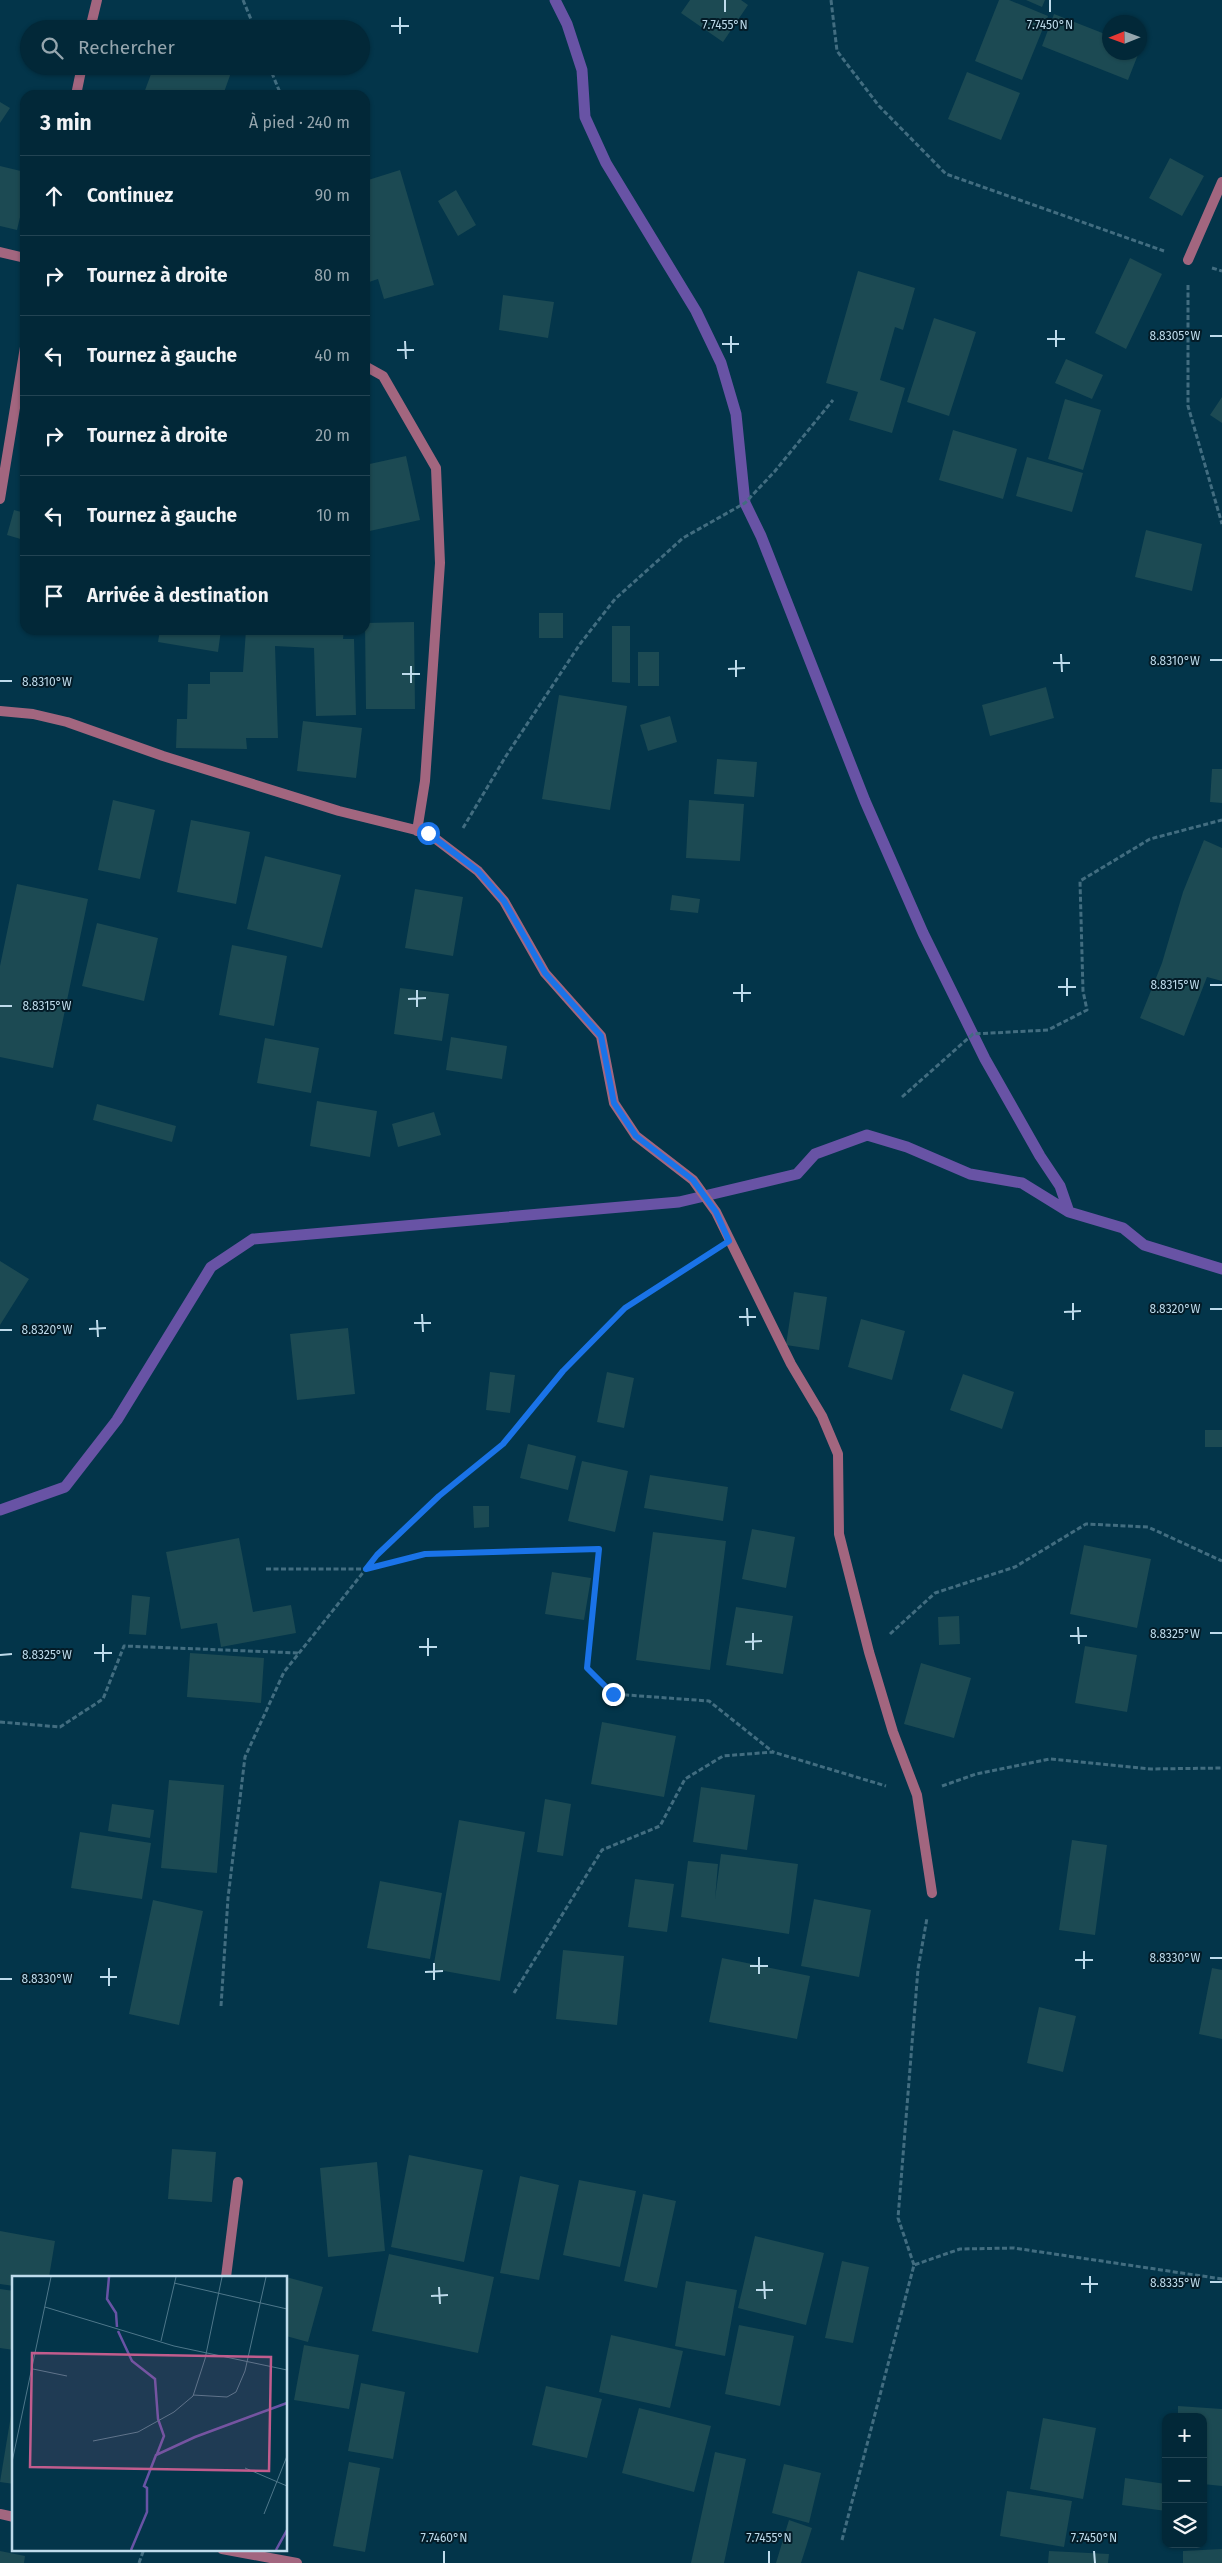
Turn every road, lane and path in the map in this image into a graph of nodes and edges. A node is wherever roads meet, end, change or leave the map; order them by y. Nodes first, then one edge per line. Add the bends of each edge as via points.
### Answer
1 (97, 0) edge
2 (243, 0) edge
3 (831, 0) edge
4 (92, 20) edge
5 (251, 20) edge
6 (80, 75) edge
7 (273, 75) edge
8 (77, 90) edge
9 (279, 90) edge
10 (1222, 182) edge
11 (0, 252) edge
12 (20, 257) edge
13 (1188, 260) junction
14 (1222, 271) edge
15 (370, 369) edge
16 (20, 377) edge
17 (833, 400) dead end
18 (0, 499) edge
19 (1222, 524) edge
20 (0, 711) edge
21 (1222, 820) edge
22 (416, 830) junction
23 (450, 850) junction
24 (902, 1097) dead end
25 (729, 1241) junction
26 (1222, 1561) edge
27 (266, 1569) dead end
28 (366, 1569) junction
29 (869, 1652) junction
30 (300, 1653) junction
31 (0, 1722) edge
32 (773, 1752) junction
33 (1222, 1768) edge
34 (917, 1795) junction
35 (932, 1893) joint
36 (514, 1993) dead end
37 (221, 2006) dead end
38 (238, 2182) dead end
39 (914, 2265) junction
40 (226, 2276) edge
41 (1222, 2279) edge
42 (842, 2540) dead end
43 (144, 2550) edge
44 (227, 2550) edge
45 (139, 2563) edge
46 (296, 2563) edge

1 - 4 street
2 - 5 path
3 - 13 path via 837,50 879,106 946,174
6 - 8 street
7 - 9 path
10 - 13 street
11 - 12 street
13 - 14 path
13 - 19 path via 1188,406
15 - 22 street via 383,376 436,468 440,564 425,781
16 - 18 street
17 - 23 path via 745,503 683,538 615,599 580,644 506,756
20 - 22 street via 67,722 330,808
21 - 24 path via 1150,839 1080,881 1083,992 1087,1010 1048,1030 973,1034
22 - 23 street via 428,833
23 - 25 street via 478,871 504,901 545,973 601,1036 614,1103 636,1136 693,1180 716,1212
25 - 28 path via 625,1308 563,1371 503,1444 439,1496
25 - 29 street via 791,1364 822,1416 838,1454 839,1534
26 - 29 path via 1148,1528 1086,1524 1015,1567 935,1593
27 - 28 path
28 - 30 path
28 - 32 path via 425,1554 599,1549 587,1668 613,1694 710,1701
29 - 34 street via 893,1732
30 - 31 path via 124,1646 103,1699 60,1728
30 - 37 path via 284,1672 245,1757 228,1898
32 - 34 path
32 - 36 path via 723,1756 685,1779 660,1826 602,1850
33 - 34 path via 1151,1769 1050,1759 976,1774
34 - 35 street
35 - 39 path via 918,1969 898,2218
38 - 40 street
39 - 41 path via 960,2249 1014,2248
39 - 42 path
43 - 45 path
44 - 46 street

